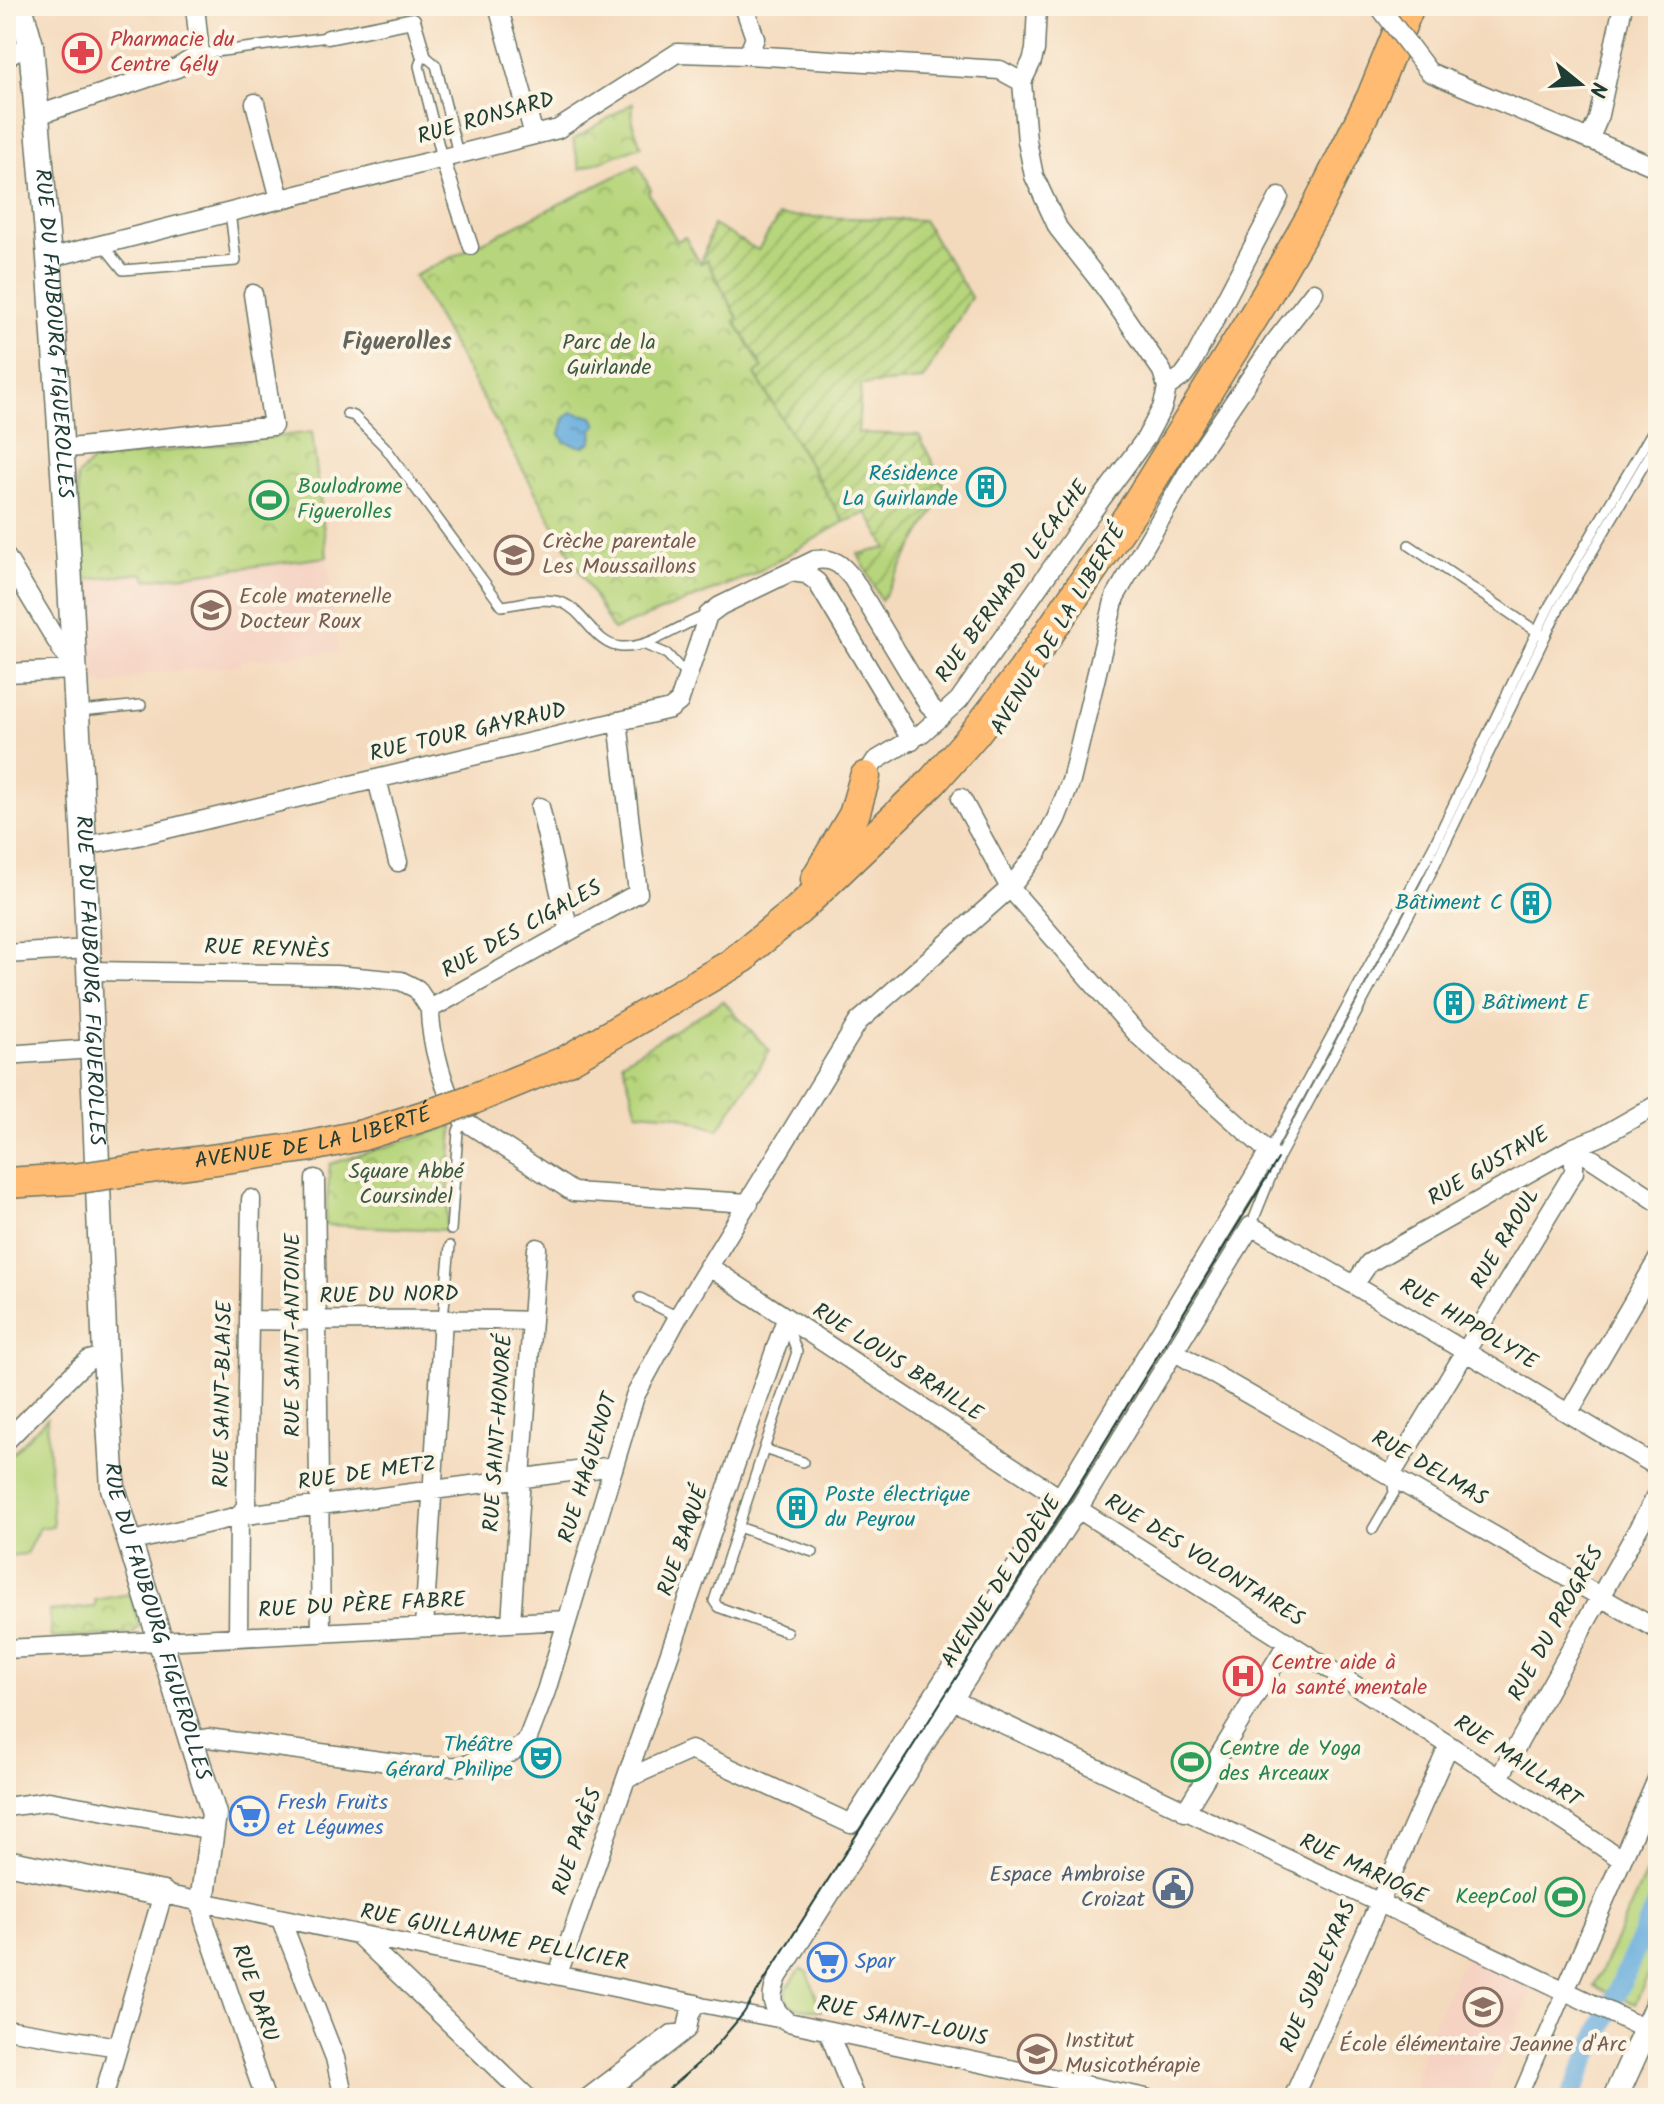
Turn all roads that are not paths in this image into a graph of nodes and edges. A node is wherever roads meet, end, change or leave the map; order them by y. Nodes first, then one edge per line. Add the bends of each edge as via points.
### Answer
1 (20, 6) edge
2 (195, 6) edge
3 (498, 6) edge
4 (744, 6) edge
5 (1037, 6) edge
6 (1379, 6) edge
7 (1409, 6) edge
8 (1623, 6) edge
9 (328, 37) joint
10 (31, 45) junction
11 (200, 54) junction
12 (423, 54) junction
13 (748, 55) junction
14 (6, 57) edge
15 (1022, 82) junction
16 (255, 103) dead end
17 (38, 115) junction
18 (534, 135) junction
19 (1589, 140) junction
20 (450, 156) junction
21 (1658, 168) edge
22 (1279, 197) dead end
23 (280, 199) junction
24 (230, 212) junction
25 (103, 245) junction
26 (471, 247) dead end
27 (49, 258) junction
28 (1314, 292) dead end
29 (253, 294) dead end
30 (1167, 387) junction
31 (347, 414) dead end
32 (1658, 422) edge
33 (1658, 441) edge
34 (61, 449) junction
35 (1133, 510) junction
36 (1409, 545) dead end
37 (6, 557) edge
38 (791, 572) junction
39 (708, 615) junction
40 (1541, 634) junction
41 (643, 644) junction
42 (74, 670) junction
43 (6, 673) edge
44 (687, 677) junction
45 (141, 705) dead end
46 (77, 711) junction
47 (941, 717) junction
48 (618, 721) junction
49 (912, 741) junction
50 (865, 777) junction
51 (377, 779) junction
52 (933, 781) junction
53 (961, 798) dead end
54 (540, 807) dead end
55 (84, 846) junction
56 (398, 862) dead end
57 (1010, 888) junction
58 (798, 910) junction
59 (569, 931) junction
60 (6, 954) edge
61 (89, 960) junction
62 (729, 966) junction
63 (430, 1009) junction
64 (92, 1049) junction
65 (6, 1055) edge
66 (1658, 1104) edge
67 (459, 1110) junction
68 (1574, 1147) junction
69 (1274, 1156) junction
70 (315, 1179) dead end
71 (6, 1183) edge
72 (251, 1199) dead end
73 (1658, 1202) edge
74 (749, 1203) junction
75 (1251, 1226) junction
76 (451, 1230) dead end
77 (450, 1246) dead end
78 (537, 1248) dead end
79 (1658, 1259) edge
80 (708, 1266) junction
81 (1354, 1285) junction
82 (640, 1298) dead end
83 (678, 1317) junction
84 (443, 1318) junction
85 (786, 1319) junction
86 (249, 1320) junction
87 (531, 1321) junction
88 (317, 1322) junction
89 (1175, 1352) junction
90 (1465, 1352) junction
91 (105, 1356) junction
92 (1569, 1412) junction
93 (6, 1441) edge
94 (764, 1449) junction
95 (803, 1462) dead end
96 (614, 1466) junction
97 (1658, 1467) edge
98 (1391, 1475) junction
99 (520, 1478) junction
100 (433, 1489) junction
101 (1658, 1493) edge
102 (1060, 1498) junction
103 (318, 1505) junction
104 (1078, 1509) junction
105 (239, 1516) junction
106 (738, 1527) junction
107 (1373, 1529) dead end
108 (129, 1542) junction
109 (813, 1552) dead end
110 (1599, 1596) junction
111 (567, 1620) junction
112 (511, 1622) junction
113 (424, 1627) junction
114 (1658, 1630) edge
115 (787, 1632) dead end
116 (321, 1633) junction
117 (238, 1636) junction
118 (160, 1642) junction
119 (1288, 1642) junction
120 (6, 1649) edge
121 (953, 1700) junction
122 (1386, 1705) joint
123 (191, 1741) junction
124 (1449, 1745) junction
125 (1658, 1777) edge
126 (1499, 1778) junction
127 (626, 1779) junction
128 (6, 1807) edge
129 (1185, 1812) junction
130 (212, 1830) junction
131 (1621, 1859) junction
132 (6, 1862) edge
133 (163, 1894) junction
134 (202, 1903) junction
135 (1378, 1903) junction
136 (281, 1920) junction
137 (358, 1935) junction
138 (558, 1974) junction
139 (1565, 1991) junction
140 (1658, 2003) edge
141 (696, 2004) junction
142 (788, 2022) junction
143 (6, 2029) edge
144 (687, 2029) junction
145 (1645, 2029) junction
146 (828, 2031) junction
147 (118, 2047) junction
148 (103, 2098) edge
149 (265, 2098) edge
150 (344, 2098) edge
151 (528, 2098) edge
152 (580, 2098) edge
153 (598, 2098) edge
154 (855, 2098) edge
155 (1146, 2098) edge
156 (1293, 2098) edge
157 (1519, 2098) edge
158 (1615, 2098) edge

1 - 10 street, RUE DU FAUBOURG FIGUEROLLES
2 - 11 street
3 - 18 street
4 - 13 street via 755,38
5 - 15 street via 1035,50
6 - 19 street, bridge via 1429,72
7 - 35 main road, AVENUE DE LA LIBERTÉ via 1372,97 1316,209
8 - 19 street
9 - 11 lane
9 - 12 street via 413,20
10 - 14 street
10 - 17 street, RUE DU FAUBOURG FIGUEROLLES
11 - 17 street via 177,68
12 - 20 lane via 419,66
12 - 20 lane via 436,65
13 - 15 street, RUE RONSARD via 1000,70
13 - 18 street, RUE RONSARD via 677,53 558,129
15 - 30 street via 1034,176 1048,209 1162,371
16 - 23 street
17 - 27 street, RUE DU FAUBOURG FIGUEROLLES
18 - 20 street, RUE RONSARD
19 - 21 street
20 - 23 street, RUE RONSARD
20 - 26 street
22 - 30 street via 1191,365
23 - 24 street, RUE RONSARD
24 - 25 street, RUE RONSARD
24 - 25 lane via 236,261 123,270
25 - 27 street, RUE RONSARD
27 - 34 street, RUE DU FAUBOURG FIGUEROLLES
28 - 57 street, RUE HAGUENOT via 1199,453 1115,597 1071,781 1038,852
29 - 34 street via 273,426
30 - 47 street, RUE BERNARD LECACHE via 1146,438 959,700
31 - 41 lane via 385,447 502,606 552,600 566,604 604,640 620,647
32 - 40 lane via 1550,605
33 - 40 lane
34 - 42 street, RUE DU FAUBOURG FIGUEROLLES
35 - 52 main road, AVENUE DE LA LIBERTÉ via 1023,671
35 - 62 main road, AVENUE DE LA LIBERTÉ via 1053,649 954,787 861,875 790,930
36 - 40 lane
37 - 42 street
38 - 39 street
38 - 47 street via 815,560 841,564
38 - 49 street via 817,582
39 - 41 lane
39 - 44 street, RUE TOUR GAYRAUD
40 - 69 lane, AVENUE DE LODÈVE
41 - 44 lane via 667,654
42 - 43 street
42 - 46 street, RUE DU FAUBOURG FIGUEROLLES
44 - 48 street, RUE TOUR GAYRAUD via 679,702 670,709
45 - 46 lane
46 - 55 street, RUE DU FAUBOURG FIGUEROLLES
47 - 49 street, RUE BERNARD LECACHE
48 - 51 street, RUE TOUR GAYRAUD
48 - 59 street, RUE DES CIGALES via 638,893
49 - 50 street, RUE BERNARD LECACHE via 875,761
50 - 52 main road via 871,793 889,804
50 - 58 main road via 854,815
51 - 55 street, RUE TOUR GAYRAUD
51 - 56 street
52 - 58 main road, AVENUE DE LA LIBERTÉ
53 - 57 street
54 - 59 street
55 - 61 street, RUE DU FAUBOURG FIGUEROLLES
57 - 69 street via 1139,1036
57 - 74 street, RUE HAGUENOT via 858,1022
58 - 62 main road, AVENUE DE LA LIBERTÉ
59 - 63 street, RUE DES CIGALES
60 - 61 street, RUE REYNÈS
61 - 63 street, RUE REYNÈS via 401,981 417,989
61 - 64 street, RUE DU FAUBOURG FIGUEROLLES
62 - 67 main road, AVENUE DE LA LIBERTÉ via 566,1061
63 - 67 street via 430,1030 454,1109
64 - 65 street
64 - 91 street, RUE DU FAUBOURG FIGUEROLLES
66 - 68 street, RUE GUSTAVE
67 - 71 main road, AVENUE DE LA LIBERTÉ, bridge via 306,1147 73,1179
67 - 74 street via 573,1192
67 - 76 lane
68 - 73 street
68 - 81 street, RUE GUSTAVE via 1369,1263
68 - 90 street, RUE RAOUL via 1574,1172
69 - 75 lane, AVENUE DE LODÈVE
69 - 102 street
70 - 88 street, RUE SAINT-ANTOINE
72 - 86 street, RUE SAINT-BLAISE
74 - 80 street, RUE HAGUENOT
75 - 81 street, RUE HIPPOLYTE
75 - 89 street, AVENUE DE LODÈVE
77 - 84 lane
78 - 87 street, RUE SAINT-HONORÉ
79 - 92 street
80 - 83 street, RUE HAGUENOT
80 - 85 street, RUE LOUIS BRAILLE
81 - 90 street, RUE HIPPOLYTE
82 - 83 lane
83 - 96 street, RUE HAGUENOT via 635,1396
84 - 87 street, RUE DU NORD
84 - 88 street, RUE DU NORD
84 - 100 street
85 - 94 lane via 797,1352
85 - 102 street, RUE LOUIS BRAILLE
85 - 127 street, RUE BAQUÉ
86 - 88 street, RUE DU NORD
86 - 105 street, RUE SAINT-BLAISE via 246,1506
87 - 99 street, RUE SAINT-HONORÉ
88 - 103 street, RUE SAINT-ANTOINE
89 - 98 street, RUE DELMAS
89 - 104 street, AVENUE DE LODÈVE
90 - 92 street, RUE HIPPOLYTE
90 - 98 street, RUE RAOUL
91 - 93 street via 78,1369
91 - 108 street, RUE DU FAUBOURG FIGUEROLLES via 113,1488
92 - 97 street, RUE HIPPOLYTE
94 - 95 lane
94 - 106 lane
96 - 99 street, RUE DE METZ
96 - 111 street, RUE HAGUENOT
98 - 107 lane via 1394,1493
98 - 110 street, RUE DELMAS
99 - 100 street, RUE DE METZ
99 - 112 street, RUE SAINT-HONORÉ
100 - 103 street, RUE DE METZ
100 - 113 street
101 - 110 street, RUE DU PROGRÈS
102 - 127 street, RUE PAGÈS via 851,1824 691,1750
103 - 105 street, RUE DE METZ
103 - 116 street, RUE SAINT-ANTOINE
104 - 119 street, RUE DES VOLONTAIRES
104 - 121 street, AVENUE DE LODÈVE
105 - 108 street, RUE DE METZ
105 - 117 street, RUE SAINT-BLAISE
106 - 109 lane
106 - 115 lane via 714,1601
108 - 118 street, RUE DU FAUBOURG FIGUEROLLES
110 - 114 street, RUE DELMAS
110 - 126 street, RUE DU PROGRÈS
111 - 112 street, RUE DU PÈRE FABRE
111 - 123 street, RUE HAGUENOT via 536,1721 526,1743 510,1753 461,1766 426,1767 208,1738
112 - 113 street, RUE DU PÈRE FABRE
113 - 116 street, RUE DU PÈRE FABRE
116 - 117 street, RUE DU PÈRE FABRE
117 - 118 street, RUE DU PÈRE FABRE
118 - 120 street, RUE DU PÈRE FABRE
118 - 123 street, RUE DU FAUBOURG FIGUEROLLES
119 - 122 street, RUE DES VOLONTAIRES
119 - 129 street via 1252,1685
121 - 129 street, RUE MARIOGE
121 - 142 street, AVENUE DE LODÈVE via 778,1977 772,2006
122 - 124 street, RUE MAILLART
123 - 130 street, RUE DU FAUBOURG FIGUEROLLES via 214,1814
124 - 126 street, RUE MAILLART
124 - 135 street, RUE SUBLEYRAS
125 - 131 street
126 - 131 street, RUE MAILLART
127 - 138 street, RUE PAGÈS
128 - 130 street via 49,1801
129 - 135 street, RUE MARIOGE
130 - 134 street, RUE DU FAUBOURG FIGUEROLLES
131 - 139 street
132 - 133 street
133 - 134 street, RUE GUILLAUME PELLICIER
133 - 147 street
134 - 136 street, RUE GUILLAUME PELLICIER
134 - 149 street, RUE DARU
135 - 139 street, RUE MARIOGE
135 - 156 street, RUE SUBLEYRAS
136 - 137 street, RUE GUILLAUME PELLICIER
136 - 150 street via 335,2058
137 - 138 street, RUE GUILLAUME PELLICIER
137 - 151 street
138 - 141 street, RUE GUILLAUME PELLICIER
139 - 145 street, RUE MARIOGE
139 - 157 street
140 - 145 street
141 - 142 street, RUE SAINT-LOUIS
141 - 144 street
142 - 146 street, RUE SAINT-LOUIS
143 - 147 street
144 - 152 lane via 670,2030
144 - 153 street
145 - 158 street
146 - 154 street
146 - 155 street, RUE SAINT-LOUIS
147 - 148 street

